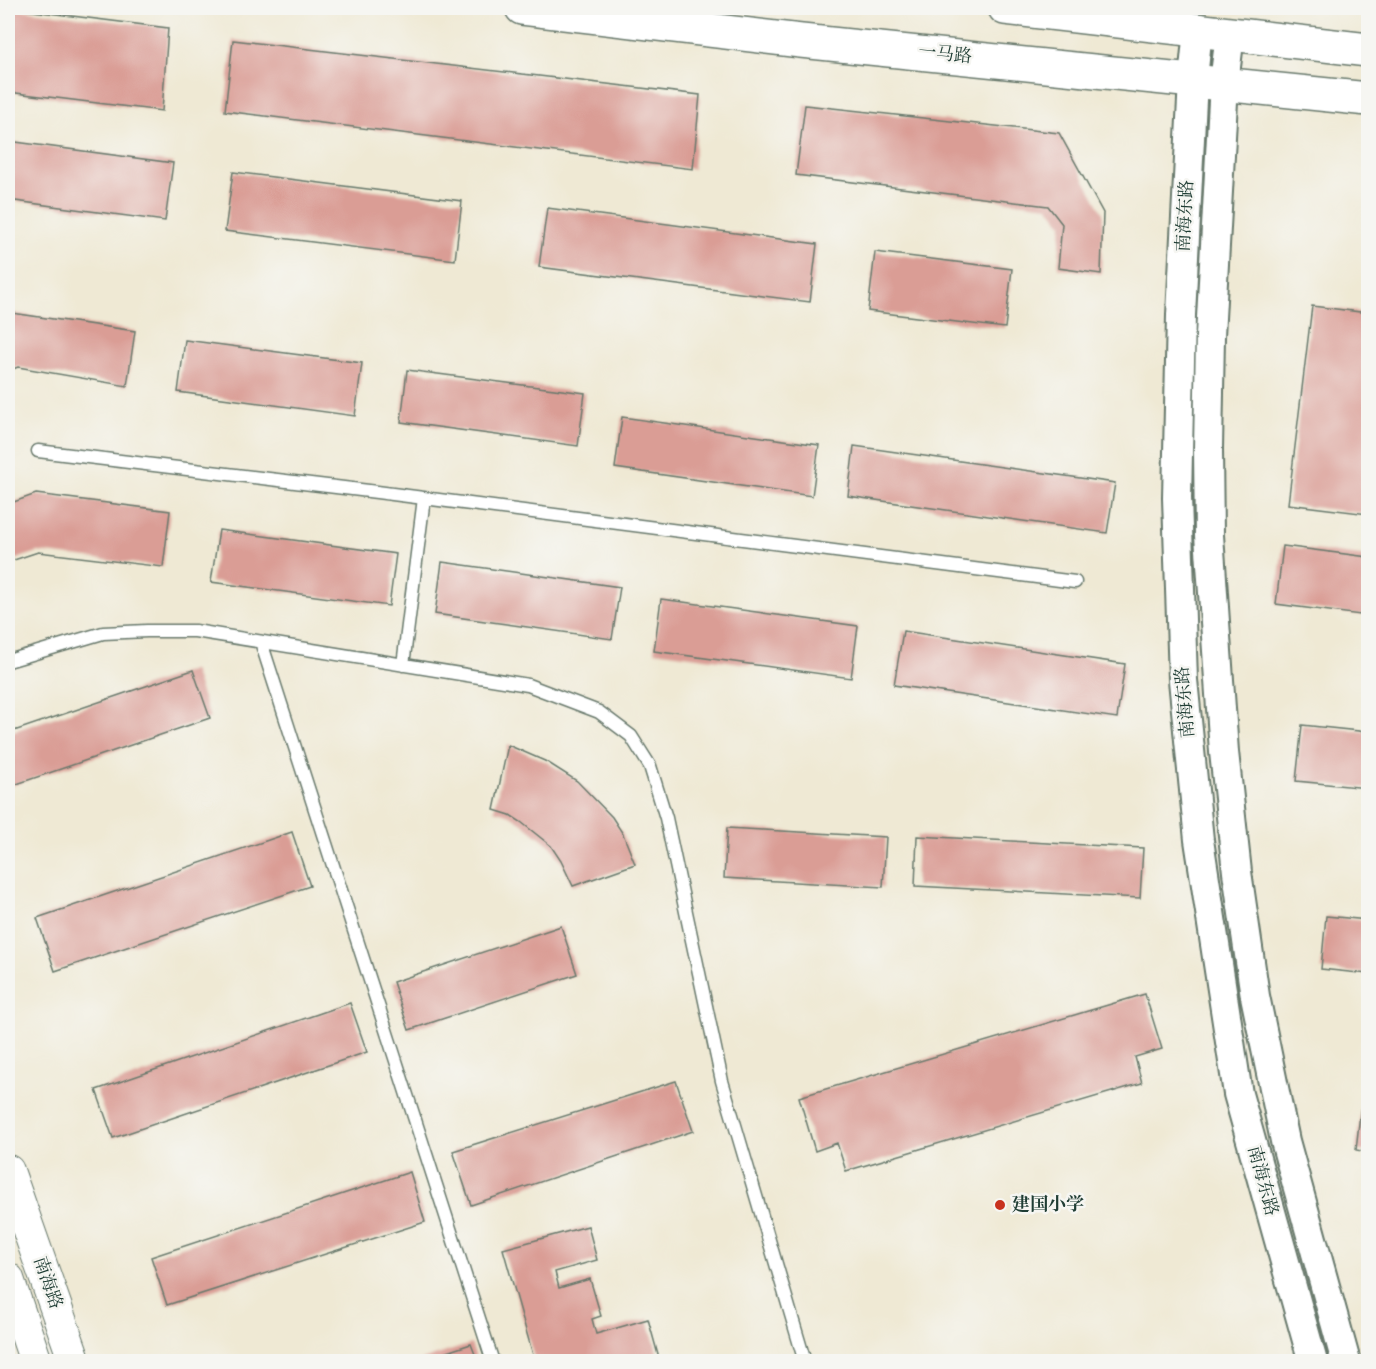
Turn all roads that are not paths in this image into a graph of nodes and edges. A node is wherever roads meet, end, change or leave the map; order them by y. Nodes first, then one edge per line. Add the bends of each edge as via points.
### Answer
1 (522, 8) edge
2 (1005, 8) edge
3 (1198, 29) junction
4 (1230, 34) junction
5 (1368, 50) edge
6 (1209, 81) junction
7 (1368, 99) edge
8 (38, 451) dead end
9 (424, 498) junction
10 (1075, 582) dead end
11 (261, 642) junction
12 (8, 661) edge
13 (403, 665) junction
14 (8, 1171) edge
15 (8, 1279) edge
16 (36, 1362) edge
17 (75, 1362) edge
18 (493, 1362) edge
19 (805, 1362) edge
20 (1312, 1362) edge
21 (1346, 1362) edge

1 - 6 main road, 一马路
2 - 3 main road
3 - 4 main road
3 - 6 street, 南海东路
4 - 5 main road
4 - 6 street, 南海东路
6 - 7 main road, 一马路
6 - 20 street, 南海东路 via 1181,315 1177,487 1183,680 1199,840 1238,1094
6 - 21 street, 南海东路 via 1209,535 1224,752 1257,1007 1285,1141
8 - 9 lane
9 - 10 lane
9 - 13 lane
11 - 12 lane via 195,631 103,633
11 - 13 lane
11 - 18 lane
13 - 19 lane via 528,685 599,712 631,736 650,766 666,818 722,1081
14 - 17 main road, 南海路
15 - 16 main road, 南海路

